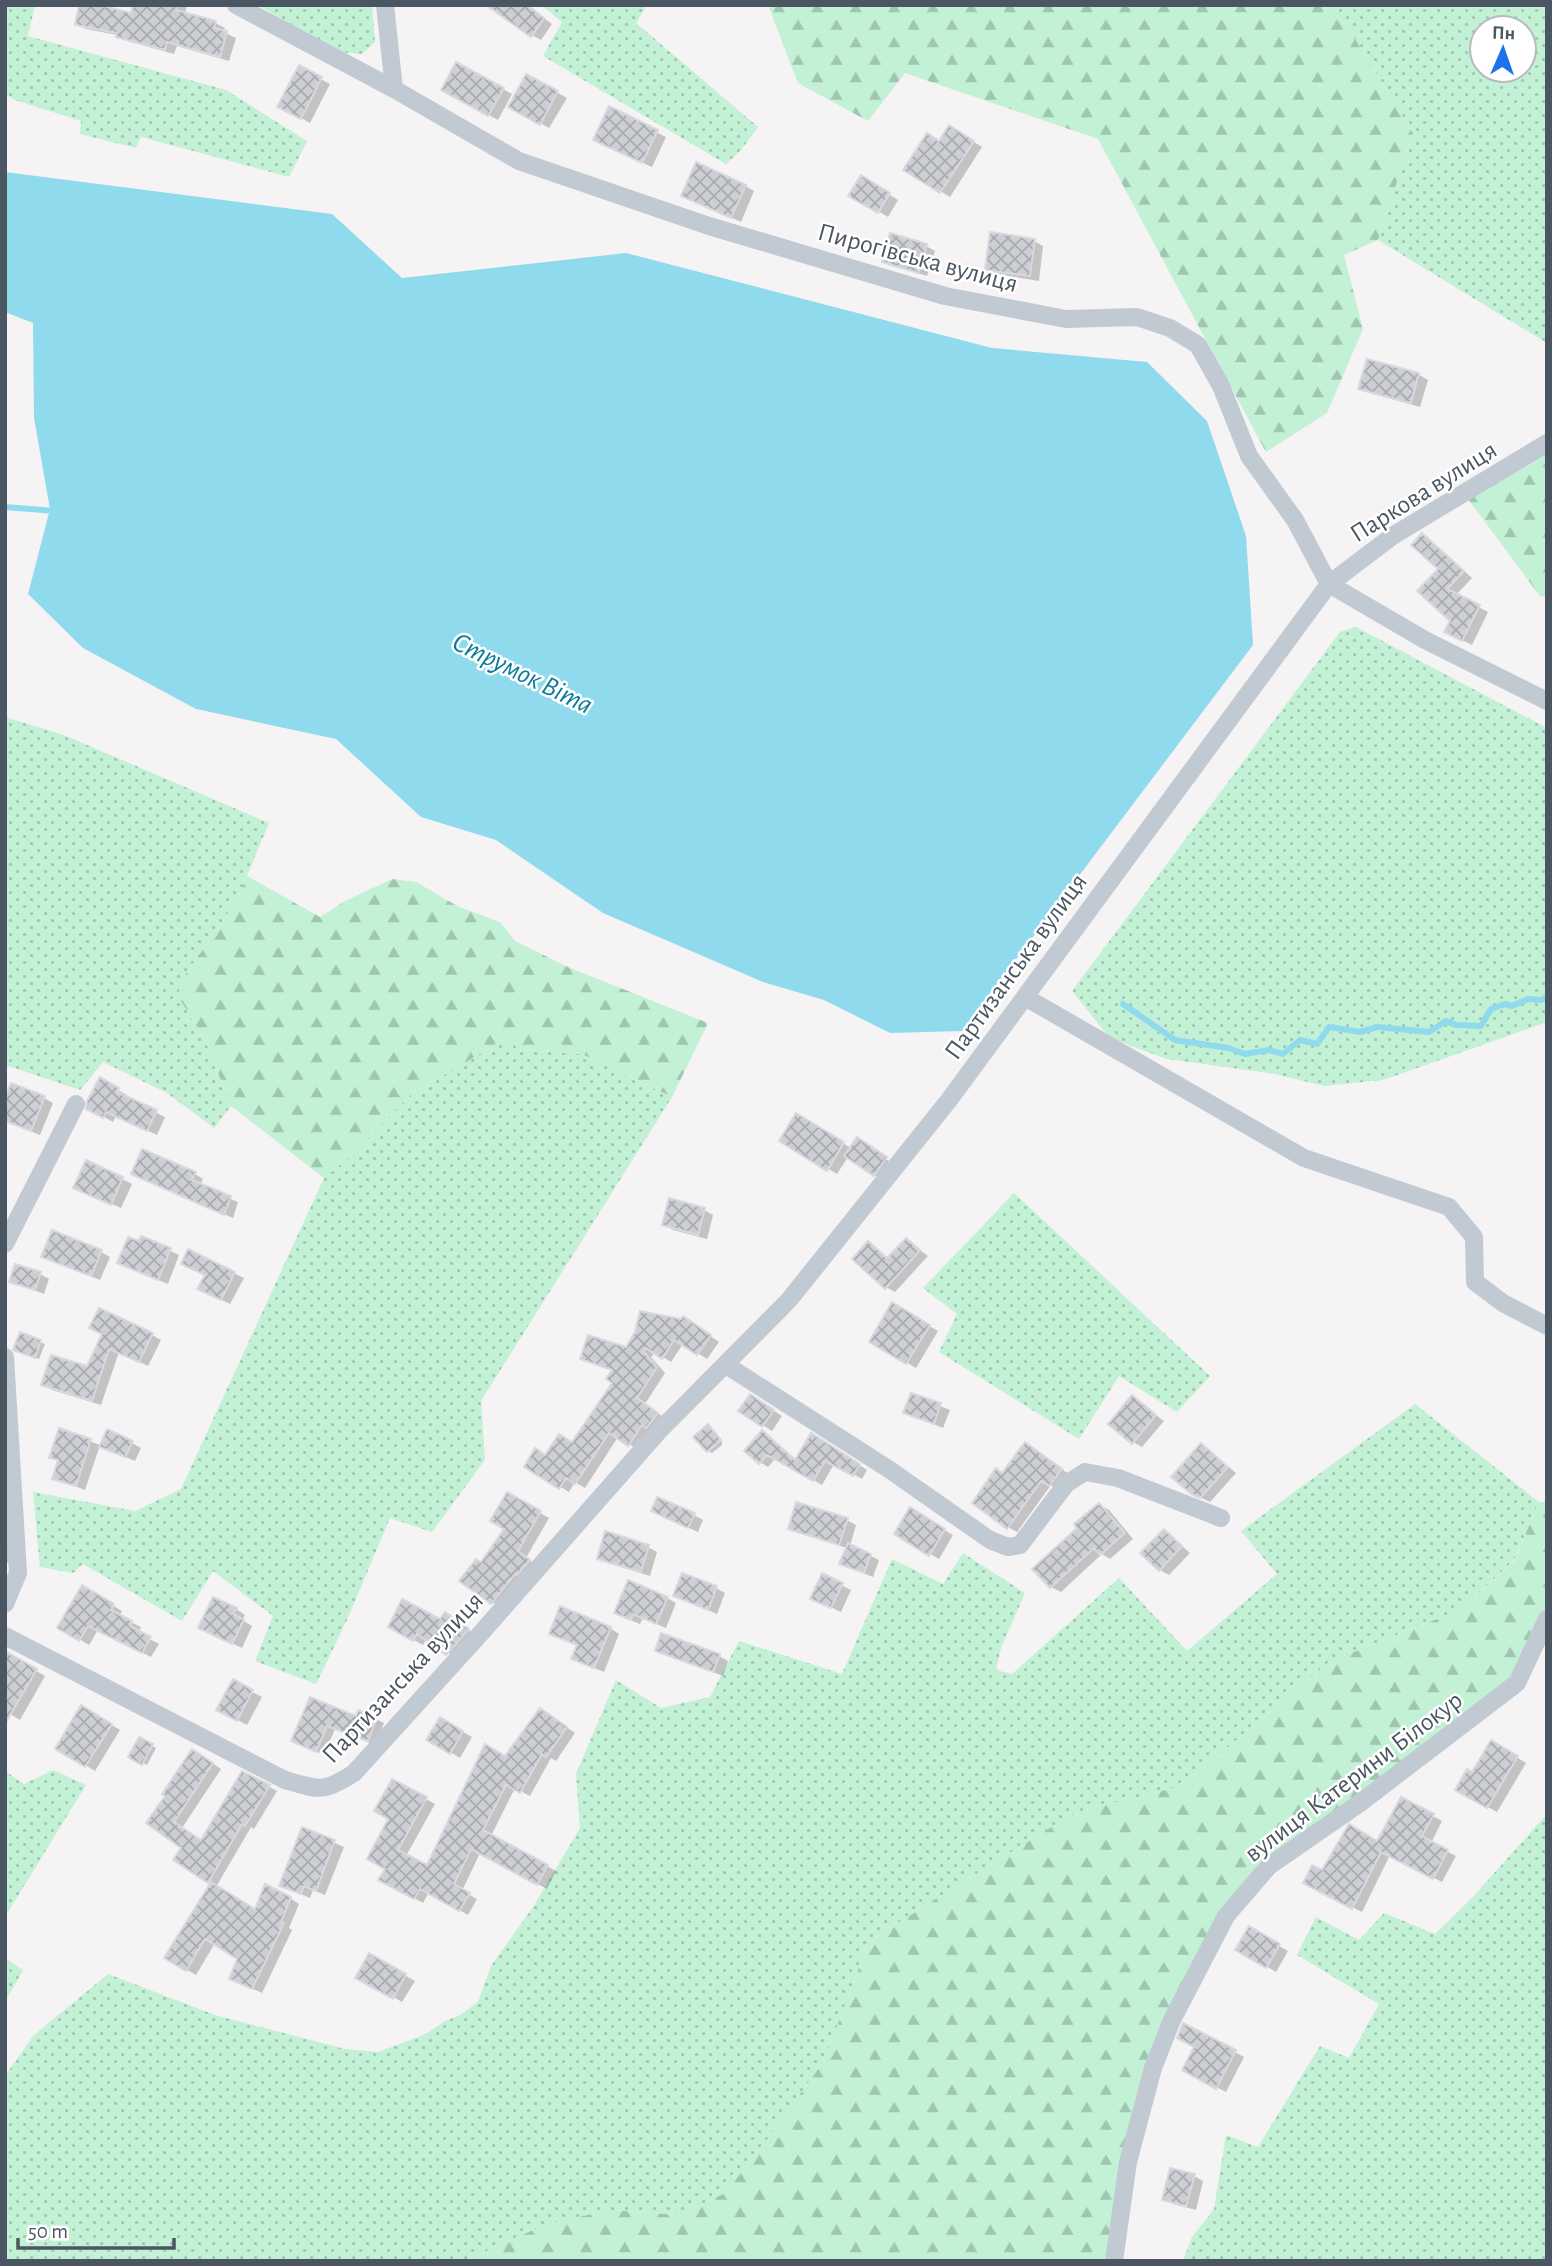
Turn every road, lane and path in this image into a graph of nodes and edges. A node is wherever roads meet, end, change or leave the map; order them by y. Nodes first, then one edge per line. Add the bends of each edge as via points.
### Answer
1 (236, 5) edge
2 (385, 5) edge
3 (394, 89) junction
4 (1547, 443) edge
5 (1329, 584) junction
6 (1547, 701) edge
7 (1025, 997) junction
8 (76, 1104) dead end
9 (5, 1244) edge
10 (1547, 1326) edge
11 (5, 1357) edge
12 (726, 1365) junction
13 (1222, 1518) dead end
14 (5, 1604) edge
15 (1547, 1619) edge
16 (5, 1636) edge
17 (1114, 2261) edge

1 - 3 street, Пирогівська вулиця
2 - 3 street
3 - 5 street, Пирогівська вулиця via 519,161 709,226 945,296 1066,319 1137,317 1170,328 1198,345 1221,386 1249,456 1295,520
4 - 5 street, Паркова вулиця via 1394,535
5 - 6 street
5 - 7 street, Партизанська вулиця
7 - 10 street via 1304,1158 1449,1207 1474,1237 1475,1282
7 - 12 street, Партизанська вулиця via 789,1300
8 - 9 street
11 - 14 street via 18,1573
12 - 13 street via 990,1540 1008,1547 1020,1545 1066,1484 1085,1472 1118,1478
12 - 16 street, Партизанська вулиця via 658,1432 372,1754 335,1786 316,1789 285,1780
15 - 17 street, вулиця Катерини Білокур via 1517,1683 1269,1866 1226,1916 1172,2020 1153,2068 1128,2162

